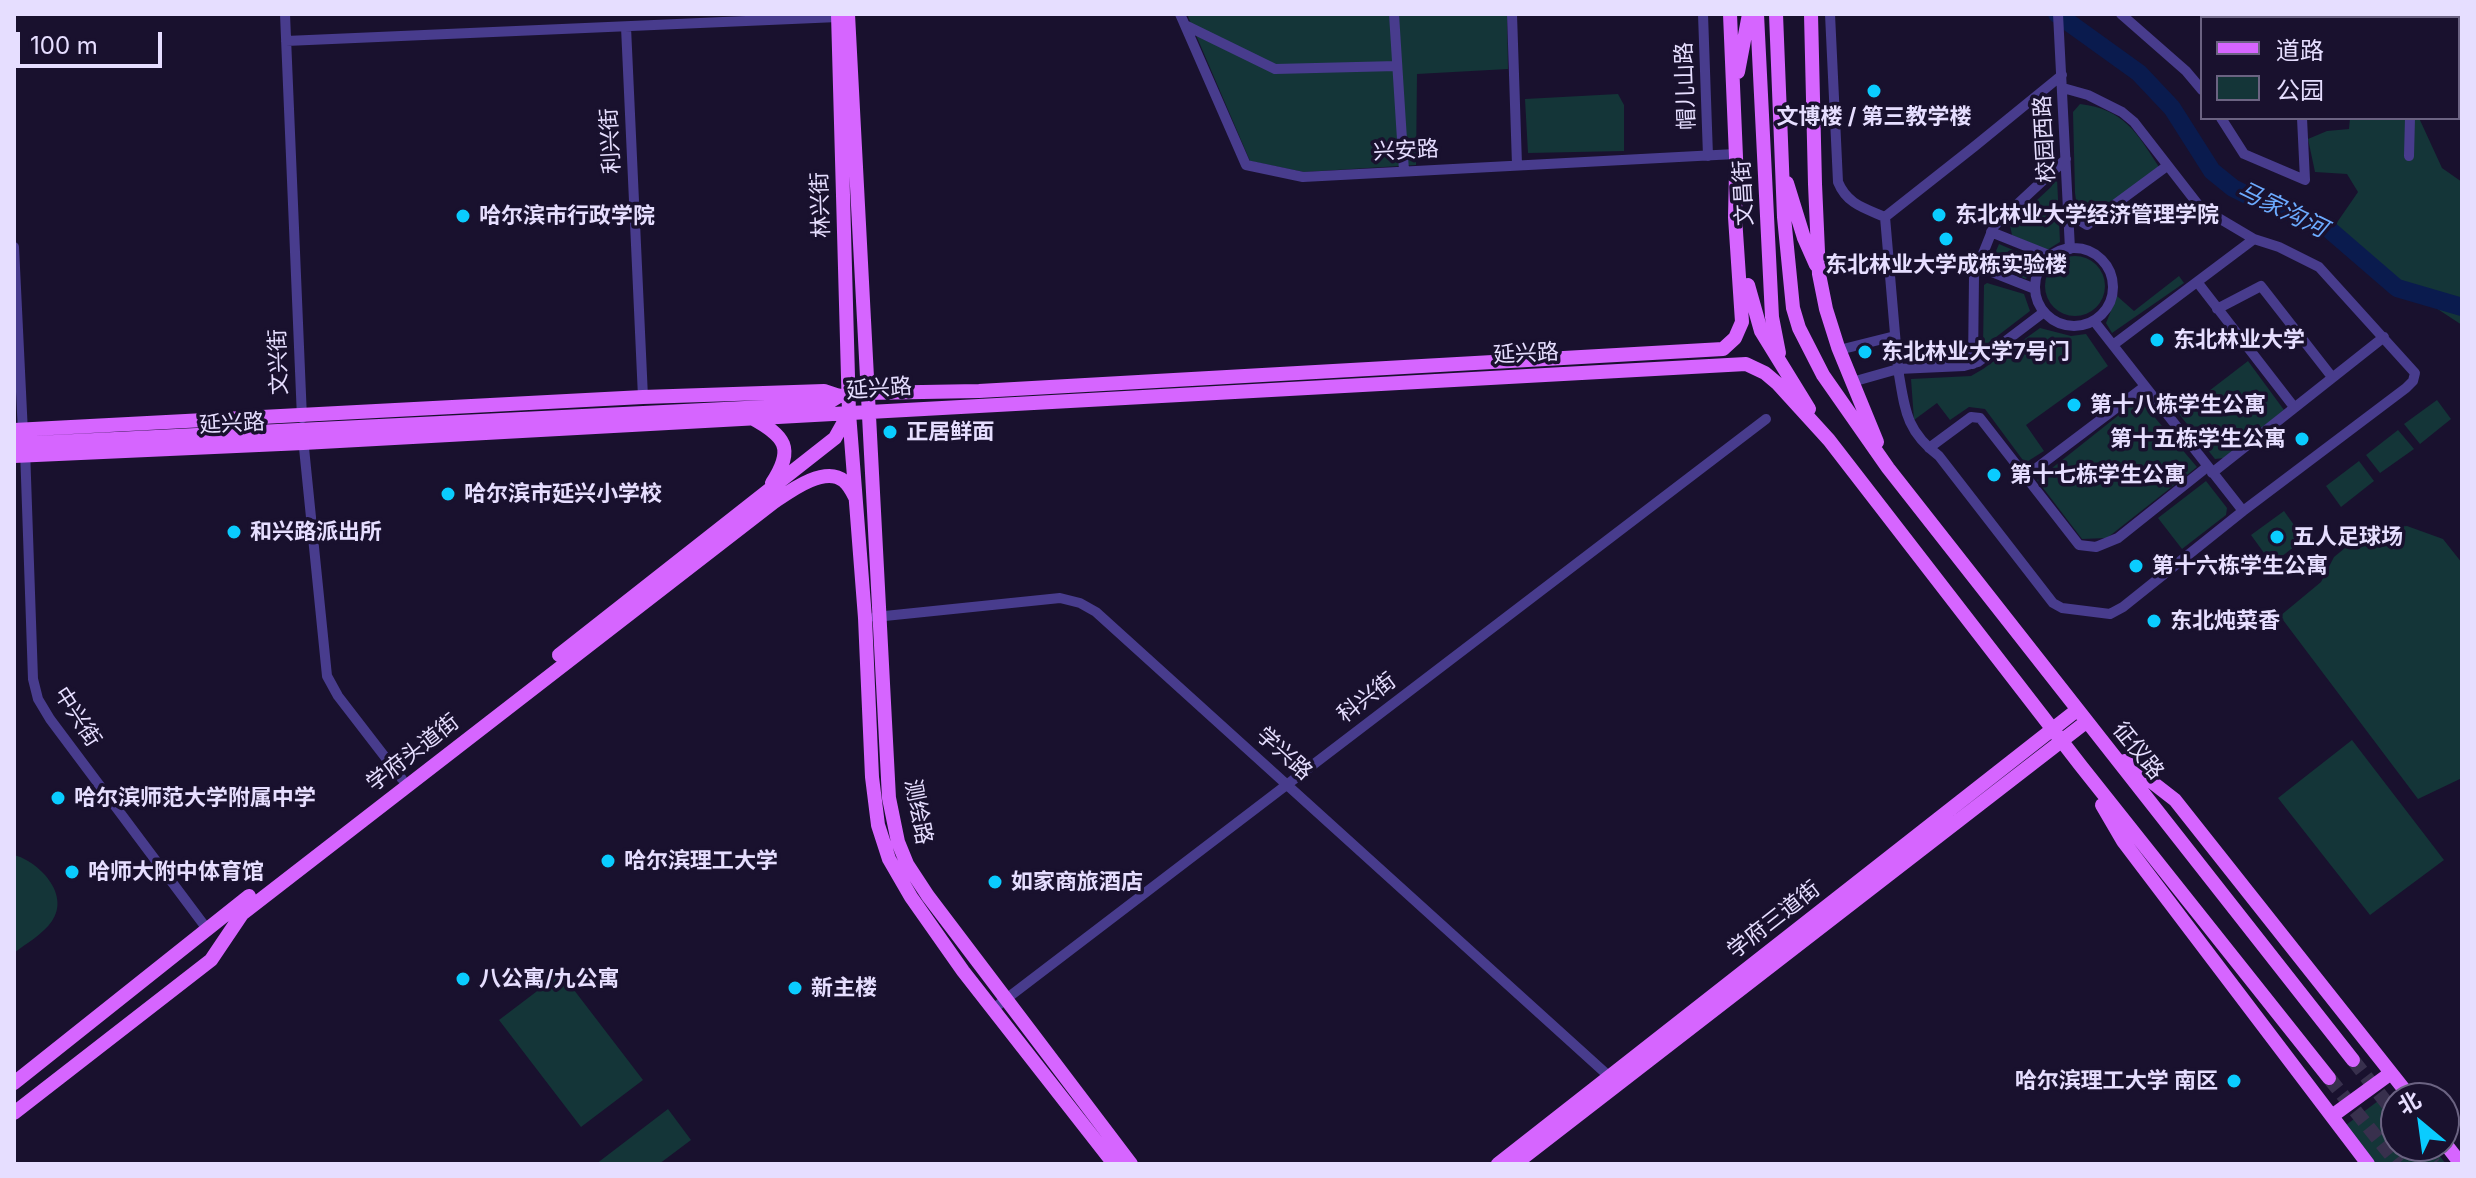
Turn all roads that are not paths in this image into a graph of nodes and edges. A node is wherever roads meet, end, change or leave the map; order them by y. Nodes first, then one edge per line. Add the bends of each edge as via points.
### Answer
1 (285, 14) edge
2 (1180, 14) edge
3 (1394, 14) edge
4 (1512, 14) edge
5 (1703, 14) edge
6 (1730, 14) edge
7 (1749, 14) edge
8 (1757, 14) edge
9 (1776, 14) edge
10 (1811, 14) edge
11 (1830, 14) edge
12 (2058, 14) edge
13 (2121, 14) edge
14 (841, 15) edge
15 (1185, 25) junction
16 (626, 27) junction
17 (286, 41) junction
18 (1397, 66) junction
19 (2062, 75) junction
20 (2063, 88) junction
21 (2200, 88) edge
22 (1734, 93) junction
23 (2222, 120) edge
24 (2302, 120) edge
25 (2410, 120) edge
26 (1735, 154) junction
27 (1708, 156) junction
28 (2409, 156) dead end
29 (2066, 159) junction
30 (1517, 165) junction
31 (2167, 166) junction
32 (1783, 170) junction
33 (1404, 171) junction
34 (1736, 172) junction
35 (2069, 214) junction
36 (1885, 217) junction
37 (1991, 232) junction
38 (2254, 239) junction
39 (14, 247) edge
40 (2070, 249) junction
41 (2051, 256) junction
42 (1977, 266) junction
43 (1819, 273) junction
44 (2198, 283) junction
45 (2035, 289) junction
46 (2217, 309) junction
47 (2044, 312) junction
48 (2094, 321) junction
49 (1895, 336) junction
50 (2384, 337) junction
51 (2113, 345) junction
52 (1839, 350) junction
53 (1973, 364) junction
54 (1784, 368) junction
55 (1898, 369) junction
56 (2332, 377) junction
57 (1852, 382) junction
58 (2144, 387) junction
59 (866, 393) junction
60 (844, 396) junction
61 (643, 397) junction
62 (2294, 407) junction
63 (868, 411) junction
64 (849, 413) junction
65 (752, 418) junction
66 (1766, 419) dead end
67 (302, 430) junction
68 (1829, 440) junction
69 (19, 443) edge
70 (1929, 448) junction
71 (1888, 468) junction
72 (2209, 470) junction
73 (2026, 476) junction
74 (761, 496) junction
75 (856, 498) junction
76 (2243, 511) junction
77 (872, 617) junction
78 (2082, 716) junction
79 (2057, 734) junction
80 (2106, 746) junction
81 (2081, 766) junction
82 (402, 779) junction
83 (1287, 784) junction
84 (207, 929) junction
85 (1005, 999) junction
86 (993, 1009) junction
87 (2353, 1060) tunnel mouth
88 (2391, 1073) junction
89 (2329, 1078) tunnel mouth
90 (1613, 1081) junction
91 (2398, 1082) edge
92 (14, 1083) edge
93 (14, 1113) edge
94 (2332, 1116) junction
95 (1114, 1164) edge
96 (1131, 1164) edge
97 (1498, 1164) edge
98 (1515, 1164) edge
99 (2368, 1164) edge

1 - 17 street, 文兴街
2 - 15 street, 兴安路
3 - 18 street
4 - 30 street
5 - 27 street, 帽儿山路
6 - 22 main road
7 - 22 main road
8 - 54 main road, 文昌街 via 1772,317
9 - 32 main road, 文昌街
10 - 43 main road
11 - 36 street via 1838,182 1850,200
12 - 19 street, 校园西路
13 - 21 street
14 - 16 street
14 - 59 main road, 林兴街
14 - 60 main road, 林兴街
15 - 18 street via 1275,69
15 - 33 street, 兴安路 via 1246,165 1303,177
16 - 17 street
16 - 61 street, 利兴街
17 - 67 street, 文兴街
18 - 33 street
19 - 20 street, 校园西路
19 - 36 street
20 - 29 street, 校园西路
20 - 31 street via 2122,112
22 - 26 main road
23 - 24 street via 2244,154 2305,180
25 - 28 street
26 - 27 street, 兴安路
26 - 34 main road
27 - 30 street, 兴安路
29 - 35 street, 校园西路
29 - 37 street
30 - 33 street, 兴安路
31 - 35 street via 2087,225
31 - 38 street via 2200,207
32 - 43 main road
32 - 71 main road, 文昌街 via 1790,283 1799,328 1823,375
34 - 54 main road via 1745,274 1754,311
34 - 59 main road, 延兴路 via 1742,322 1723,349
35 - 40 street, 校园西路
36 - 49 street
37 - 41 street
37 - 42 street
38 - 44 street
38 - 50 street via 2319,267
39 - 69 street, 中兴街
40 - 41 street
40 - 48 street via 2095,255 2111,275 2111,301
41 - 45 street
42 - 45 street
42 - 53 street
43 - 52 main road
44 - 46 street
44 - 51 street
45 - 47 street
46 - 56 street via 2261,286
46 - 62 street
47 - 48 street via 2073,326
47 - 53 street
48 - 51 street
49 - 52 street
49 - 55 street
50 - 56 street
50 - 76 street via 2415,373 2413,381
51 - 58 street
52 - 57 main road
53 - 55 street
54 - 68 main road
55 - 57 street
55 - 70 street via 1910,424
56 - 62 street
57 - 71 main road
58 - 72 street
58 - 73 street
59 - 60 main road, 延兴路
59 - 63 main road, 测绘路
60 - 61 main road, 延兴路 via 824,391
60 - 64 main road, 测绘路
60 - 67 main road via 826,404
61 - 67 main road, 延兴路
62 - 72 street
63 - 64 main road, 延兴路
63 - 68 main road, 延兴路 via 1746,364 1778,384
63 - 77 main road, 测绘路
64 - 65 main road, 延兴路
64 - 74 main road, 学府头道街 via 835,438
64 - 75 main road, 测绘路
65 - 67 main road, 延兴路
65 - 74 main road via 779,435 784,449 780,471
66 - 83 street, 科兴街
67 - 69 main road, 延兴路
67 - 69 main road, 延兴路
67 - 82 street, 文兴街 via 327,676
68 - 79 main road
69 - 84 street, 中兴街 via 38,699
70 - 73 street via 1971,417 1980,418
70 - 76 street via 2062,608 2110,614
71 - 78 main road, 征仪路
72 - 73 street via 2118,538 2096,547 2079,545
72 - 76 street
74 - 82 main road, 学府头道街
75 - 77 main road, 测绘路
75 - 93 main road, 学府头道街 via 832,475 811,480 774,502 242,914 211,960
77 - 83 street, 学兴路 via 1060,598 1080,603
77 - 85 main road, 测绘路 via 898,842 928,896
77 - 86 main road, 测绘路 via 872,777 884,843 898,878
78 - 79 main road, 学府三道街
78 - 80 main road, 征仪路
79 - 81 main road
79 - 90 main road, 学府三道街
80 - 87 main road, 征仪路
80 - 88 main road via 2175,800
81 - 89 main road
81 - 94 main road via 2123,841
82 - 84 main road, 学府头道街
83 - 85 street, 科兴街
83 - 90 street, 学兴路
84 - 92 main road, 学府头道街
85 - 86 street, 科兴街
85 - 96 main road, 测绘路
86 - 95 main road, 测绘路
88 - 91 main road
88 - 94 main road
90 - 97 main road, 学府三道街
90 - 98 main road, 学府三道街
94 - 99 main road

